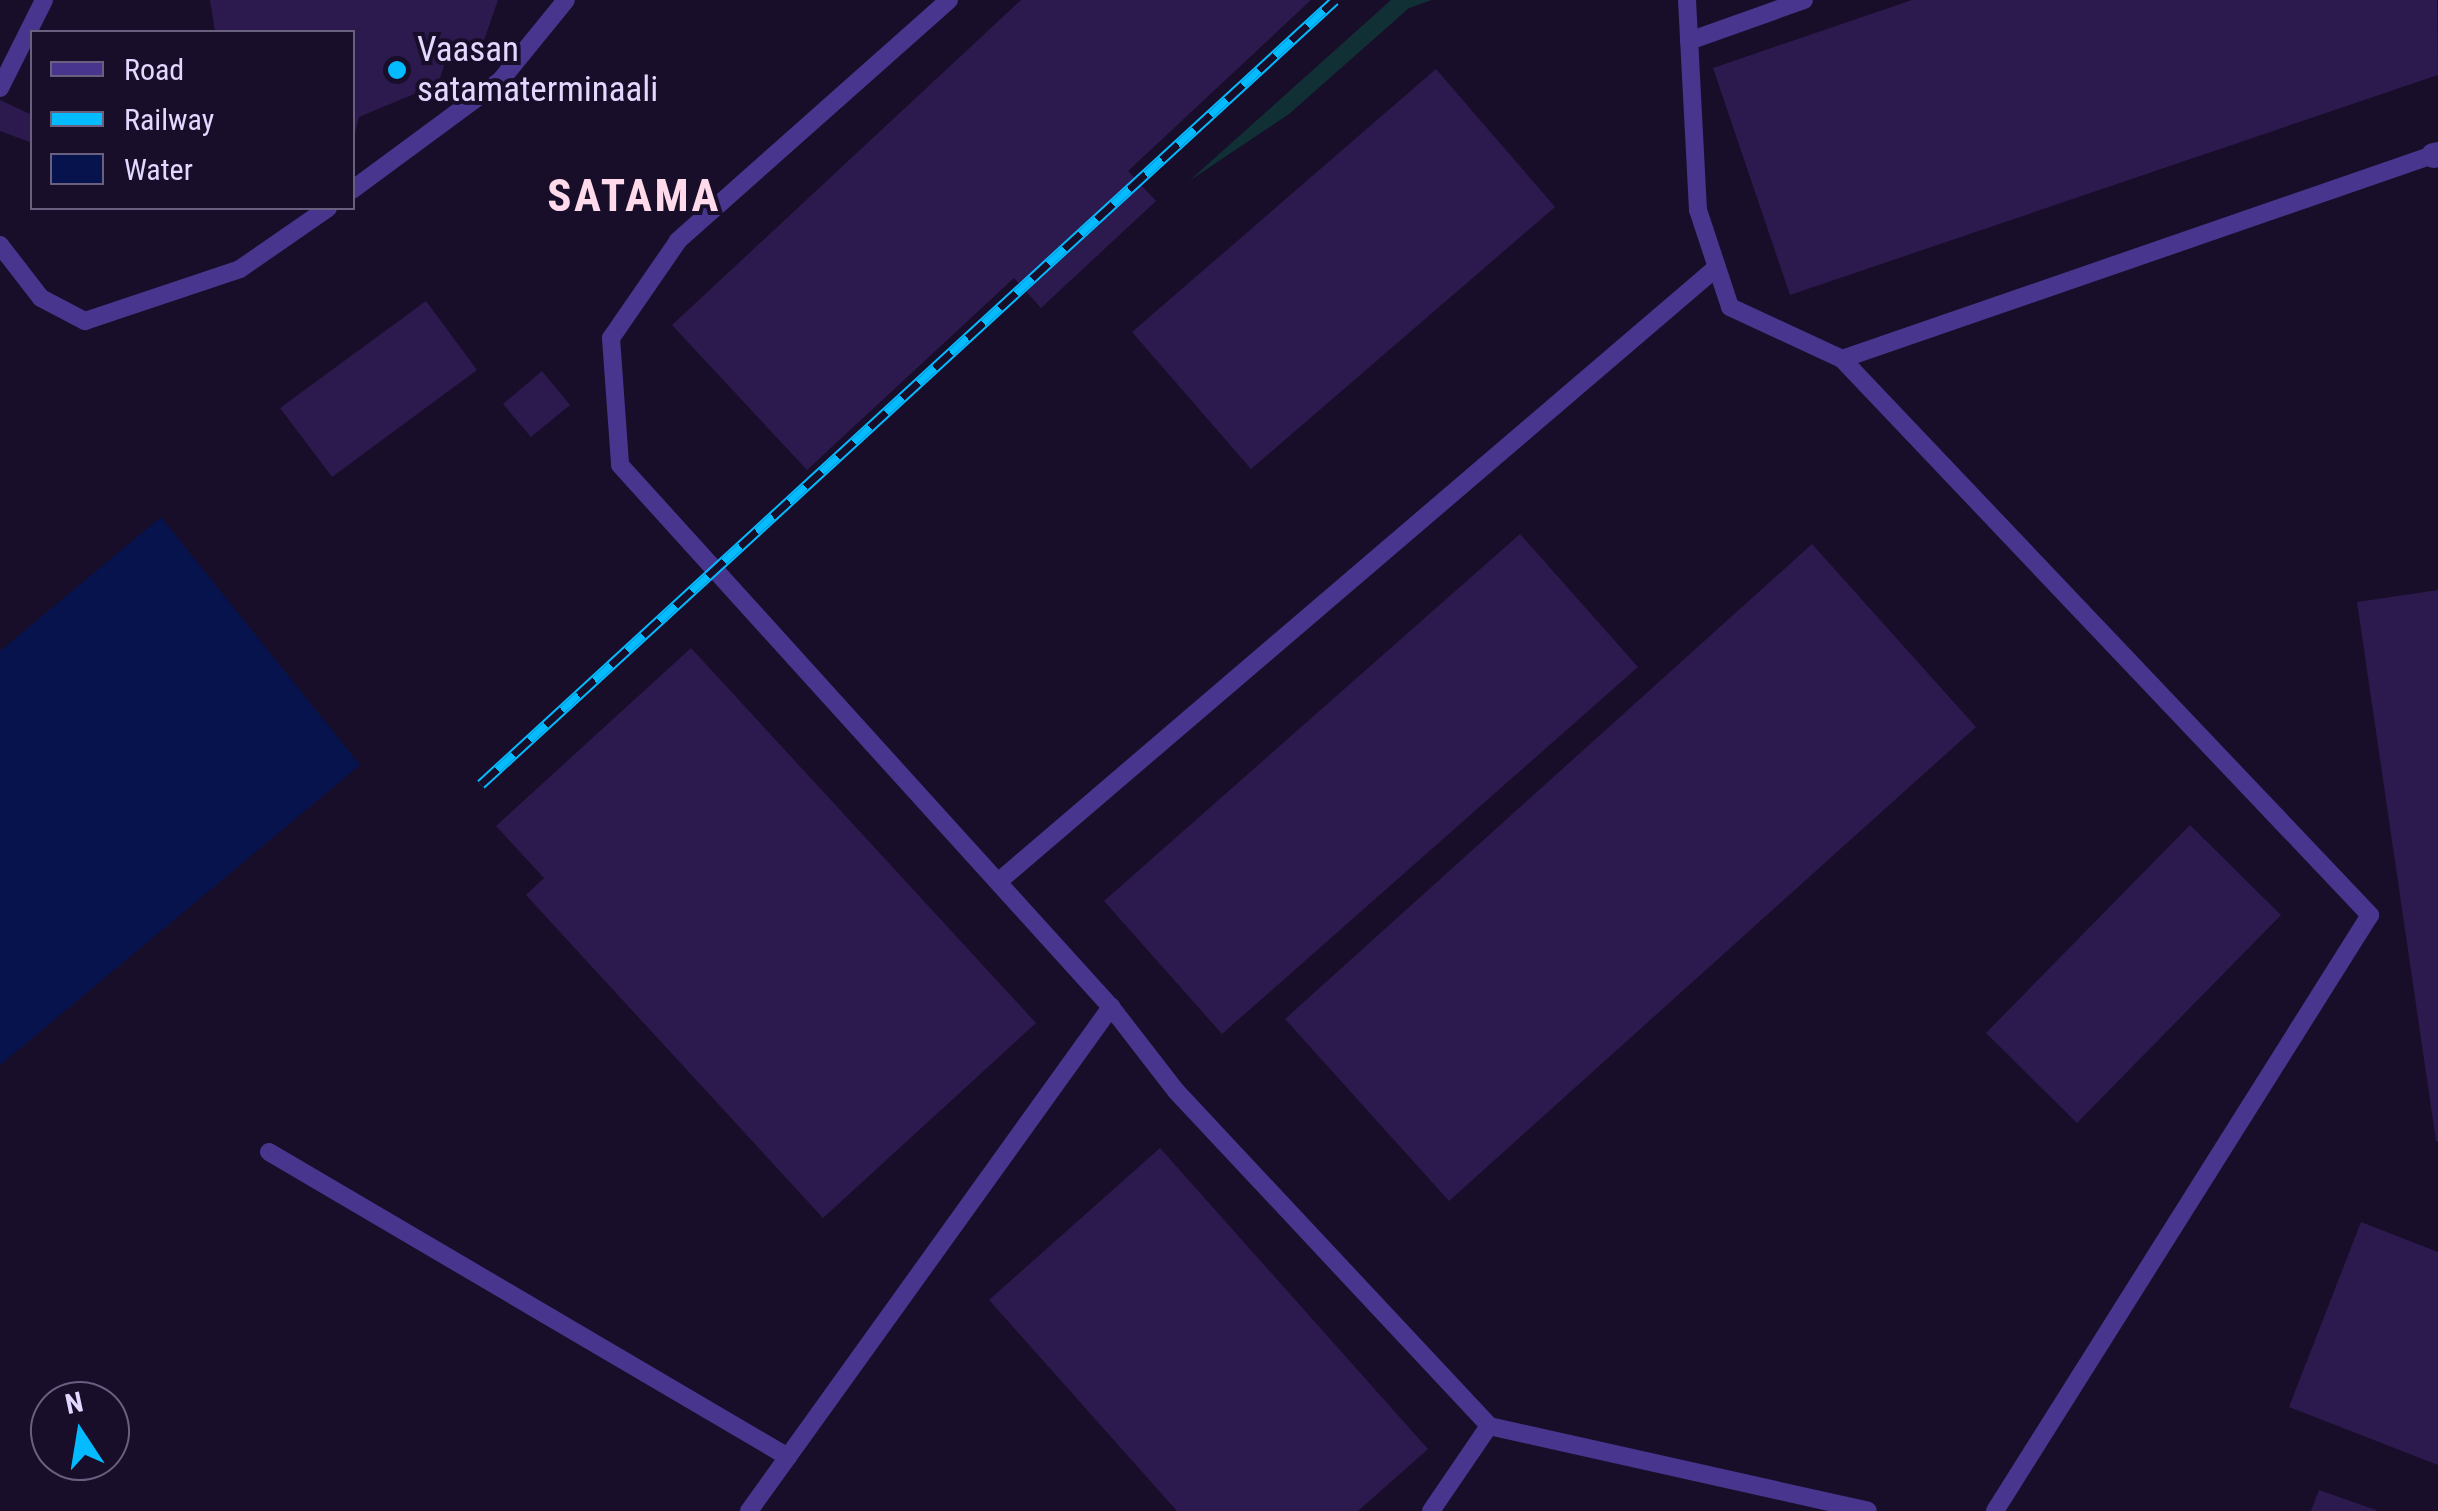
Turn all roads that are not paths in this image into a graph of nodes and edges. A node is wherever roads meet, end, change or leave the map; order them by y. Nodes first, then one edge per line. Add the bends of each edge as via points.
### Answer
1 (44, 0) edge
2 (566, 0) edge
3 (949, 0) edge
4 (1687, 0) edge
5 (1804, 0) edge
6 (1689, 41) junction
7 (0, 88) edge
8 (2436, 155) edge
9 (355, 188) edge
10 (325, 210) edge
11 (0, 245) edge
12 (1717, 267) junction
13 (1842, 359) junction
14 (998, 882) junction
15 (1111, 1007) junction
16 (269, 1152) dead end
17 (1489, 1426) junction
18 (788, 1457) junction
19 (1796, 1503) edge
20 (749, 1511) edge
21 (1431, 1511) edge
22 (1868, 1511) edge
23 (1995, 1511) edge

1 - 7 lane
2 - 9 lane via 500,81
3 - 14 lane via 678,241 612,338 620,464
4 - 6 lane
5 - 6 lane
6 - 12 lane via 1698,210
8 - 13 lane
10 - 11 lane via 240,268 84,321 41,298
12 - 13 lane via 1730,307
12 - 14 lane
13 - 23 lane via 2370,915
14 - 15 lane
15 - 17 lane via 1176,1091
15 - 18 lane
16 - 18 lane
17 - 19 lane
17 - 21 lane
18 - 20 lane
19 - 22 lane

